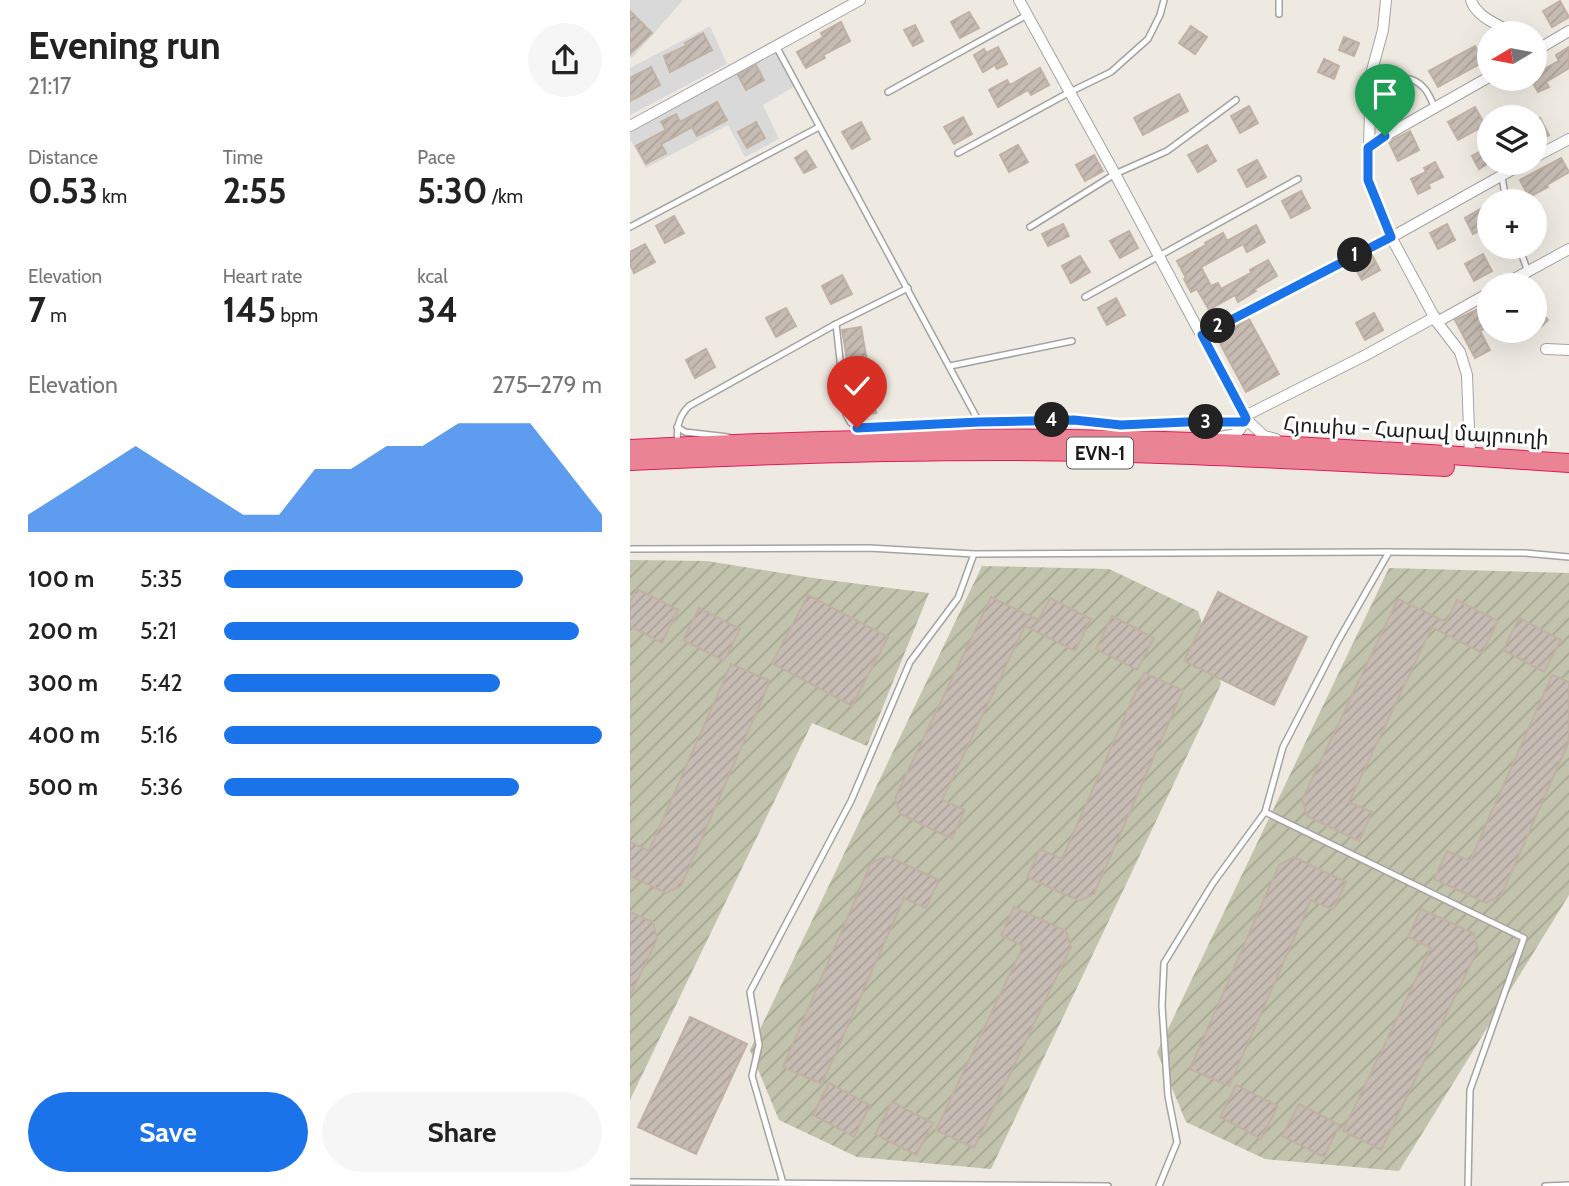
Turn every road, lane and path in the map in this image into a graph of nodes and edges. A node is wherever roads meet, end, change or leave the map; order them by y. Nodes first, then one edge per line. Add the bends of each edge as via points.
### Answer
1 (860, 0) edge
2 (1019, 0) edge
3 (1164, 0) edge
4 (1279, 0) edge
5 (1386, 0) edge
6 (1471, 0) edge
7 (1279, 14) dead end
8 (1027, 15) junction
9 (1493, 21) edge
10 (1569, 31) edge
11 (1547, 42) edge
12 (776, 46) junction
13 (1371, 78) junction
14 (1477, 84) edge
15 (888, 92) dead end
16 (1070, 92) junction
17 (1236, 100) dead end
18 (1435, 108) junction
19 (630, 126) edge
20 (819, 127) junction
21 (1569, 139) edge
22 (1368, 148) junction
23 (1547, 151) edge
24 (958, 153) dead end
25 (1115, 174) junction
26 (1505, 175) edge
27 (1502, 177) junction
28 (1298, 179) dead end
29 (1504, 189) edge
30 (1030, 227) dead end
31 (630, 228) edge
32 (1391, 237) junction
33 (1569, 249) edge
34 (1159, 255) junction
35 (1523, 259) edge
36 (1528, 272) joint
37 (908, 288) junction
38 (1085, 297) dead end
39 (1477, 299) edge
40 (1436, 319) junction
41 (836, 324) junction
42 (1202, 335) junction
43 (1072, 341) dead end
44 (1546, 349) dead end
45 (1569, 350) edge
46 (950, 366) junction
47 (1245, 419) junction
48 (979, 422) junction
49 (677, 427) junction
50 (1194, 442) junction
51 (748, 443) junction
52 (678, 446) junction
53 (1308, 448) junction
54 (630, 449) edge
55 (1470, 457) junction
56 (630, 461) edge
57 (1569, 463) edge
58 (1569, 474) edge
59 (630, 550) edge
60 (1389, 552) junction
61 (974, 554) junction
62 (1569, 556) edge
63 (1265, 812) junction
64 (630, 1182) edge
65 (783, 1183) junction
66 (680, 1184) edge
67 (1569, 1185) edge
68 (1108, 1186) edge
69 (1159, 1186) edge
70 (1468, 1186) edge
71 (1545, 1186) edge

1 - 12 street
2 - 8 street
3 - 16 lane via 1148,39 1111,72
4 - 7 lane
5 - 13 street
6 - 9 street
8 - 15 lane
8 - 16 street
10 - 11 street
12 - 19 street
12 - 20 lane
13 - 18 lane via 1416,80
13 - 22 street
14 - 18 street
16 - 24 lane
16 - 25 street
17 - 25 lane via 1167,151
18 - 22 street
20 - 31 lane
20 - 37 lane
21 - 23 street
22 - 32 street via 1368,180
25 - 30 lane
25 - 34 street
26 - 27 street
27 - 29 lane
27 - 32 street
28 - 34 lane
32 - 40 street
32 - 42 street
33 - 36 street
34 - 38 lane
34 - 42 street
35 - 36 lane
37 - 41 lane
37 - 46 lane
39 - 40 street
40 - 47 street
40 - 55 street via 1460,352 1467,375
41 - 48 lane via 846,414 857,428
41 - 49 lane via 689,406
42 - 47 street
43 - 46 lane
44 - 45 street
46 - 48 lane
47 - 48 lane via 1121,425 1074,420
47 - 50 street via 1236,434
47 - 53 street via 1264,436
49 - 51 lane
49 - 52 lane
50 - 51 highway, Հյուսիս - Հարավ մայրուղի / EVN-1 via 970,438
50 - 53 highway, Հյուսիս - Հարավ մայրուղի / EVN-1
51 - 52 highway, Հյուսիս - Հարավ մայրուղի / EVN-1
52 - 54 highway, Հյուսիս - Հարավ մայրուղի / EVN-1
53 - 55 highway, Հյուսիս - Հարավ մայրուղի / EVN-1
55 - 57 highway, Հյուսիս - Հարավ մայրուղի / EVN-1
56 - 58 highway, Հյուսիս - Հարավ մայրուղի / EVN-1 via 1016,451 1223,456
59 - 61 lane via 869,548
60 - 61 lane
60 - 62 lane
60 - 63 lane via 1283,747
61 - 65 lane via 958,598 910,662 851,801 750,992 759,1045 752,1076
63 - 69 lane via 1213,883 1164,963 1168,1096 1177,1142
63 - 70 lane via 1524,938 1470,1090
64 - 66 lane
65 - 66 lane
65 - 68 lane
67 - 71 lane

